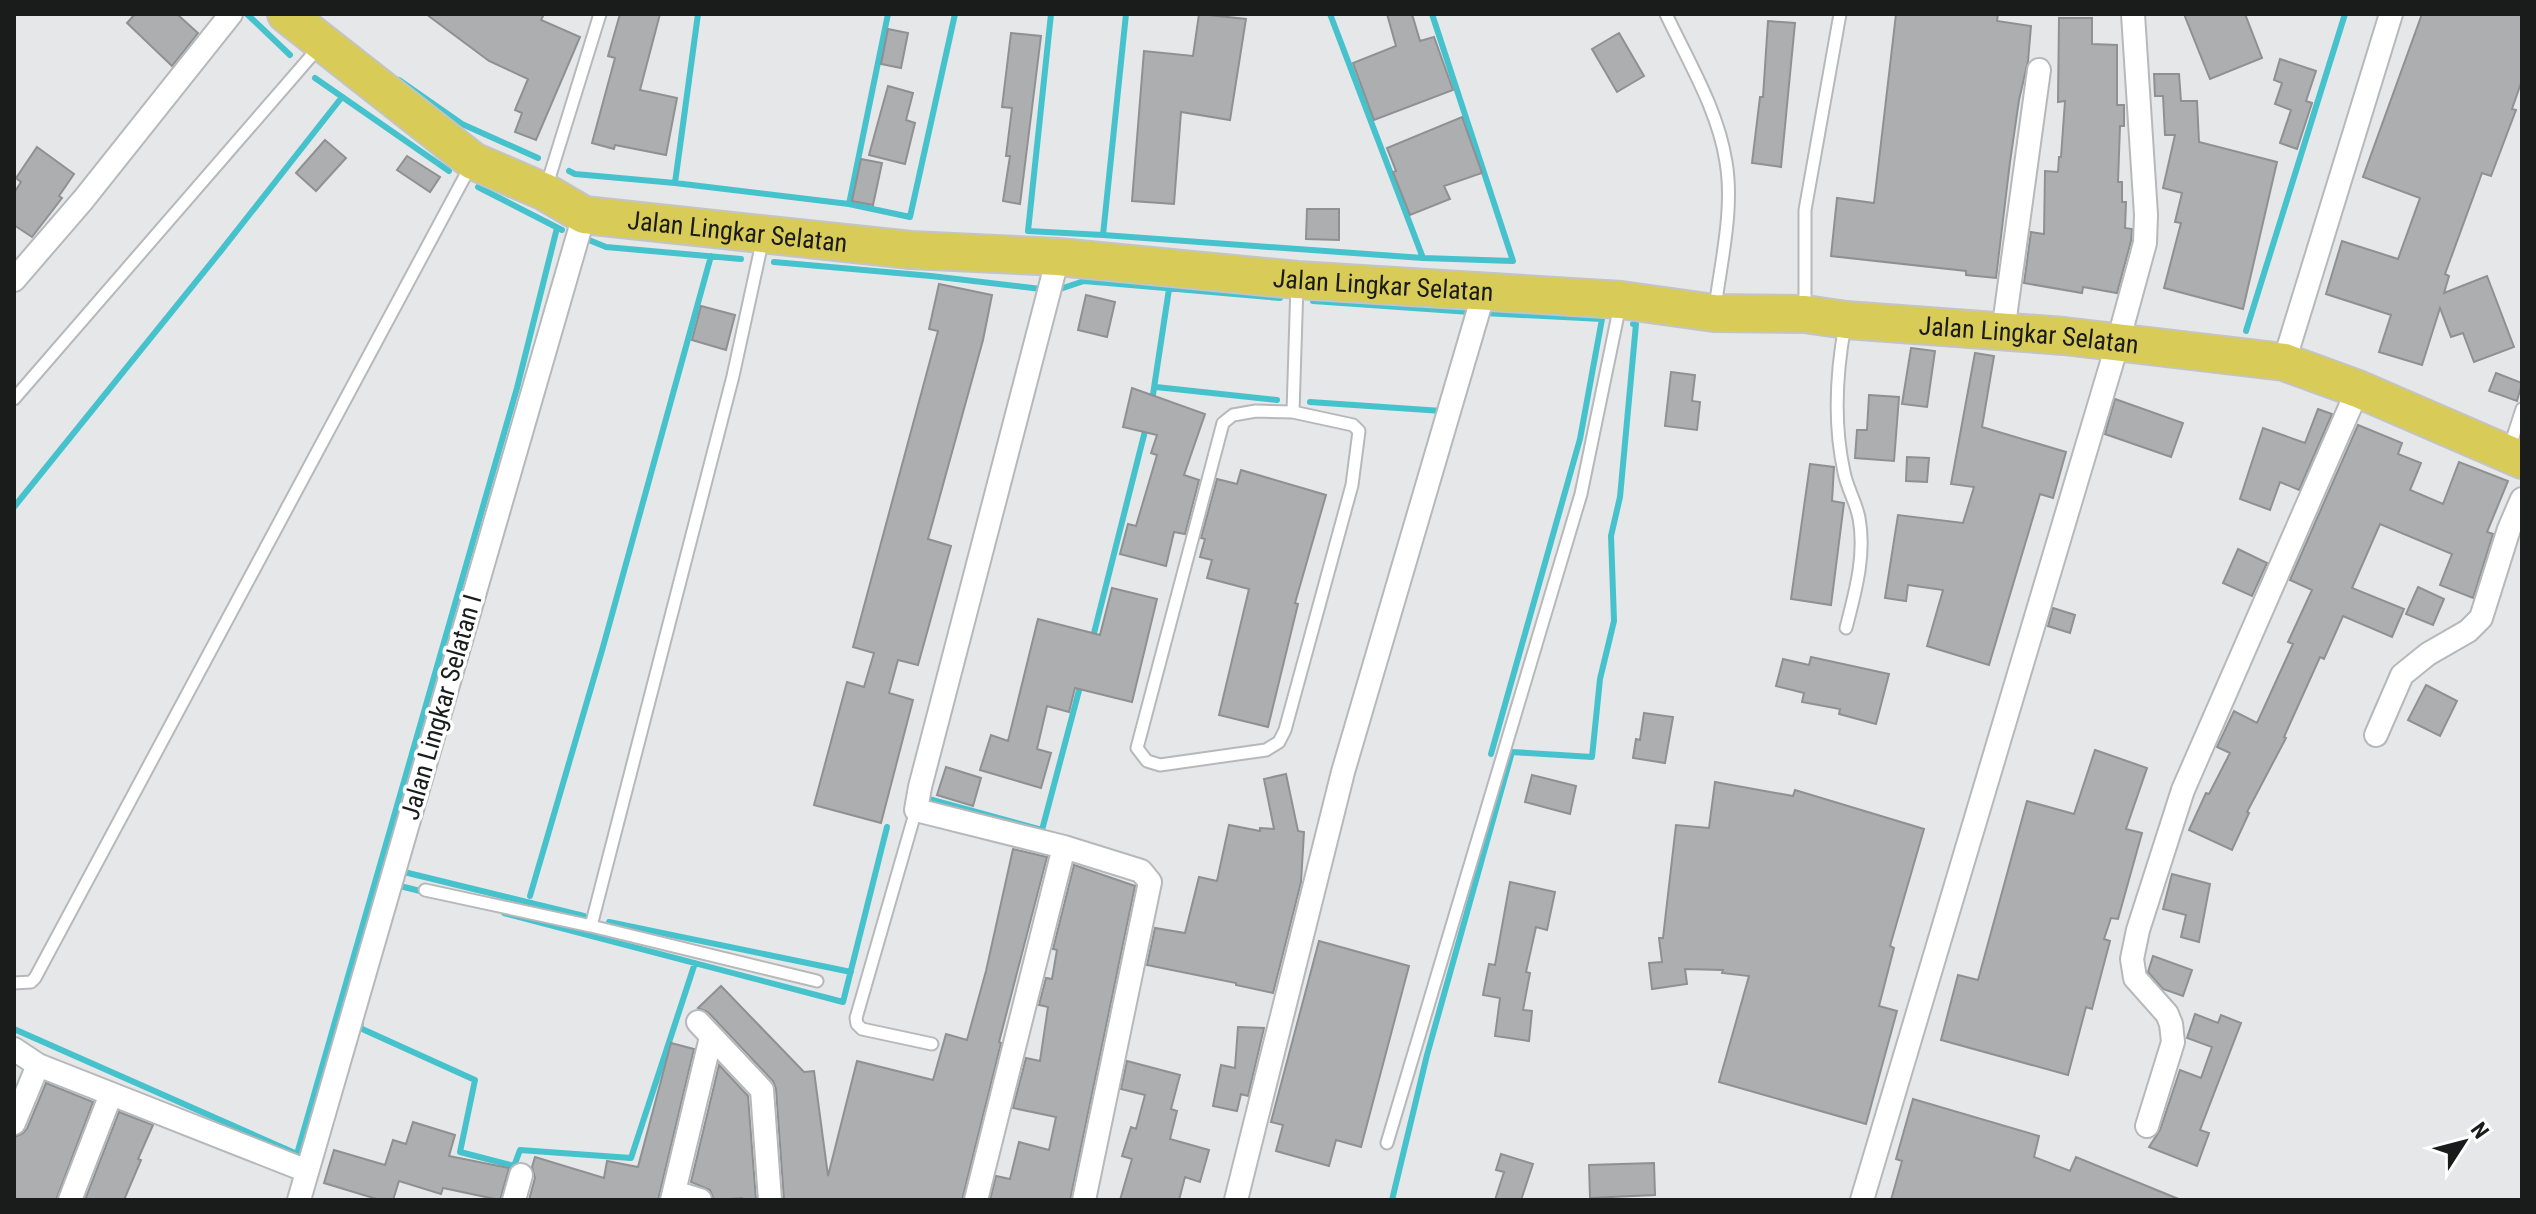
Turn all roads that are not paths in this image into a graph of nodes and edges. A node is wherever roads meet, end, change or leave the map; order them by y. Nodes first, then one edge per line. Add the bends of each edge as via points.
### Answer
1 (231, 14) edge
2 (286, 14) edge
3 (600, 14) edge
4 (1666, 14) edge
5 (1840, 14) edge
6 (2133, 14) edge
7 (2391, 14) edge
8 (322, 44) junction
9 (2039, 70) dead end
10 (473, 161) junction
11 (545, 192) junction
12 (584, 215) junction
13 (764, 233) junction
14 (1058, 257) junction
15 (14, 280) edge
16 (1297, 280) junction
17 (1484, 292) junction
18 (1621, 300) junction
19 (1714, 313) junction
20 (1805, 314) junction
21 (1846, 320) junction
22 (2003, 332) junction
23 (2118, 342) junction
24 (2284, 362) junction
25 (2358, 389) junction
26 (14, 399) edge
27 (2522, 409) edge
28 (1293, 412) junction
29 (2515, 456) edge
30 (2522, 499) edge
31 (1846, 628) dead end
32 (2376, 735) dead end
33 (916, 810) junction
34 (1064, 847) junction
35 (425, 890) dead end
36 (591, 926) junction
37 (817, 981) dead end
38 (14, 983) edge
39 (932, 1044) dead end
40 (14, 1049) edge
41 (38, 1065) junction
42 (111, 1094) junction
43 (14, 1123) edge
44 (2147, 1126) dead end
45 (1387, 1143) dead end
46 (307, 1171) junction
47 (521, 1175) dead end
48 (673, 1196) edge
49 (70, 1200) edge
50 (299, 1200) edge
51 (514, 1200) edge
52 (700, 1200) edge
53 (770, 1200) edge
54 (976, 1200) edge
55 (1084, 1200) edge
56 (1236, 1200) edge
57 (1862, 1200) edge

1 - 15 street
2 - 8 highway, Jalan Lingkar Selatan
3 - 11 lane
4 - 19 lane via 1708,103 1726,161 1728,204
5 - 20 lane via 1805,210
6 - 23 street via 2145,243
7 - 24 street
8 - 10 highway, Jalan Lingkar Selatan
8 - 26 lane
9 - 22 street
10 - 11 highway, Jalan Lingkar Selatan
10 - 38 lane via 35,978
11 - 12 highway, Jalan Lingkar Selatan
12 - 13 highway, Jalan Lingkar Selatan
12 - 46 street, Jalan Lingkar Selatan I
13 - 14 highway, Jalan Lingkar Selatan via 911,250
13 - 36 lane via 733,376
14 - 16 highway, Jalan Lingkar Selatan
14 - 33 street
16 - 17 highway, Jalan Lingkar Selatan
16 - 28 lane
17 - 18 highway, Jalan Lingkar Selatan
17 - 56 street via 1343,772
18 - 19 highway, Jalan Lingkar Selatan
18 - 45 lane via 1581,494
19 - 20 highway, Jalan Lingkar Selatan
20 - 21 highway, Jalan Lingkar Selatan
21 - 22 highway, Jalan Lingkar Selatan
21 - 31 lane via 1836,371 1837,416 1844,473 1859,519 1860,572
22 - 23 highway, Jalan Lingkar Selatan
23 - 24 highway, Jalan Lingkar Selatan
23 - 57 street
24 - 25 highway, Jalan Lingkar Selatan
25 - 29 highway, Jalan Lingkar Selatan
25 - 44 street via 2183,790 2138,930 2132,959 2135,978 2167,1014 2173,1031
27 - 29 lane
28 - 28 lane via 1353,425 1359,431 1352,485 1285,730 1266,750 1160,765 1147,761 1137,748 1223,423 1233,415 1256,411
30 - 32 street via 2481,618 2402,675
33 - 34 street
33 - 39 lane via 856,1018 862,1029
34 - 54 street
34 - 55 street via 1141,871 1150,882
35 - 36 lane
36 - 37 lane
40 - 41 street
41 - 42 street
41 - 43 street
42 - 46 street
42 - 49 street
46 - 50 street, Jalan Lingkar Selatan I
47 - 51 street
48 - 52 street
48 - 53 street via 704,1029 762,1090

